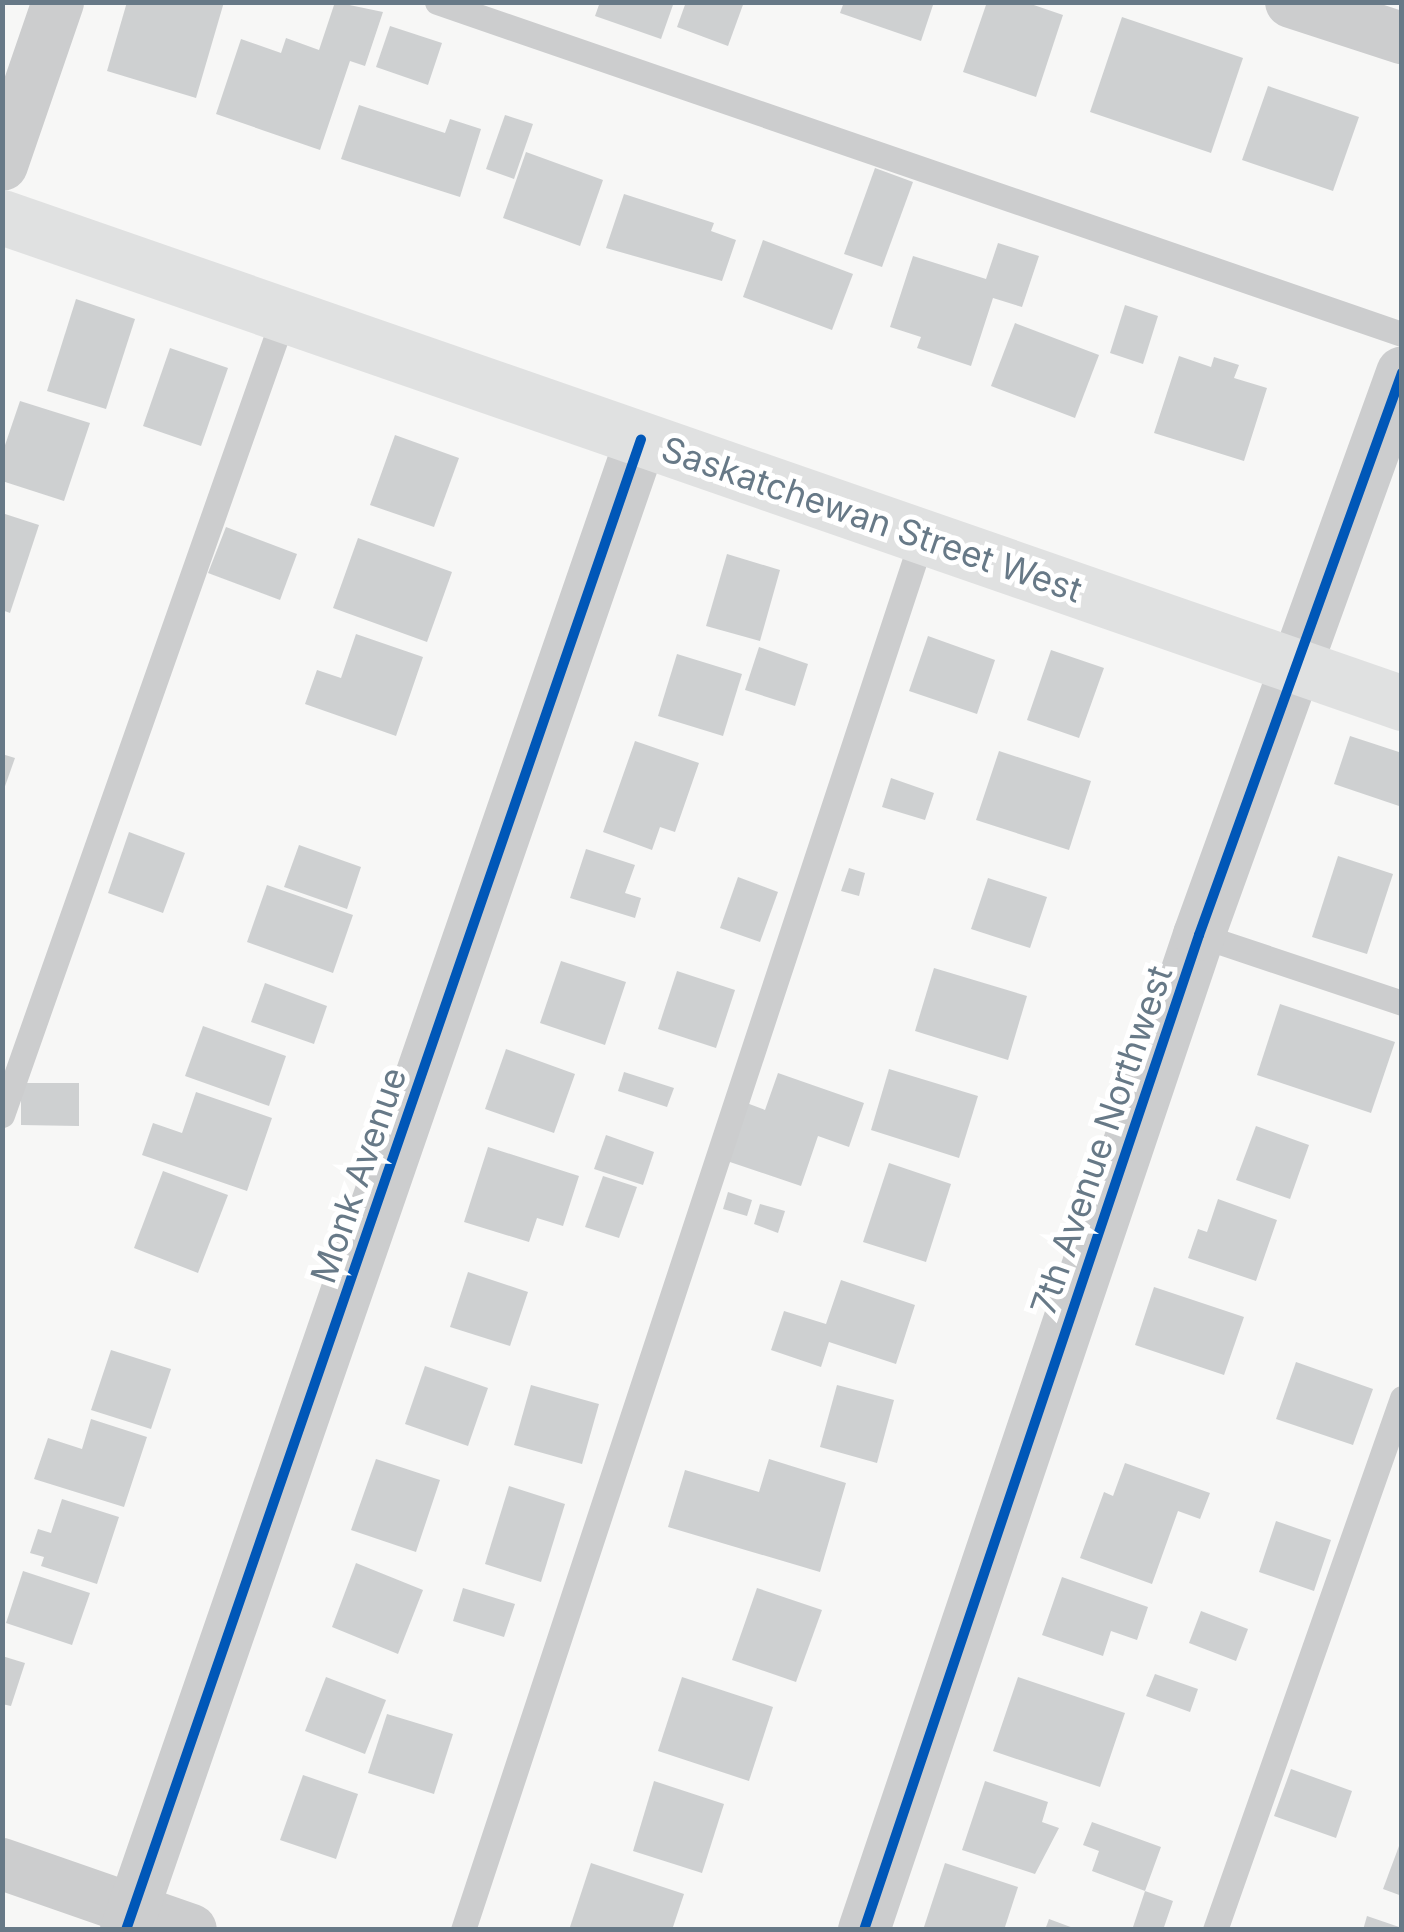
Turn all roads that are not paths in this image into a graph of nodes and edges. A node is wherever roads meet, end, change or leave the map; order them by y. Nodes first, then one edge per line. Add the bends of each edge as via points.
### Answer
1 (58, 2) edge
2 (437, 2) edge
3 (1290, 2) edge
4 (1402, 38) edge
5 (2, 165) edge
6 (2, 217) edge
7 (284, 315) junction
8 (1402, 334) edge
9 (1402, 373) edge
10 (642, 439) junction
11 (922, 538) junction
12 (1297, 666) junction
13 (1402, 703) edge
14 (1200, 935) junction
15 (1402, 1004) edge
16 (2, 1114) edge
17 (1402, 1398) edge
18 (2, 1864) edge
19 (129, 1919) edge
20 (192, 1930) edge
21 (463, 1930) edge
22 (864, 1930) edge
23 (1214, 1930) edge

1 - 5 street
2 - 8 lane
3 - 4 street
6 - 7 street, Saskatchewan Street West
7 - 10 street, Saskatchewan Street West
7 - 16 lane
9 - 12 street, 7th Avenue Northwest
10 - 11 street, Saskatchewan Street West
10 - 19 street, Monk Avenue
11 - 12 street, Saskatchewan Street West
11 - 21 lane
12 - 13 street, Saskatchewan Street West
12 - 14 street, 7th Avenue Northwest
14 - 15 lane
14 - 22 street, 7th Avenue Northwest
17 - 23 lane
18 - 19 street
19 - 20 street

